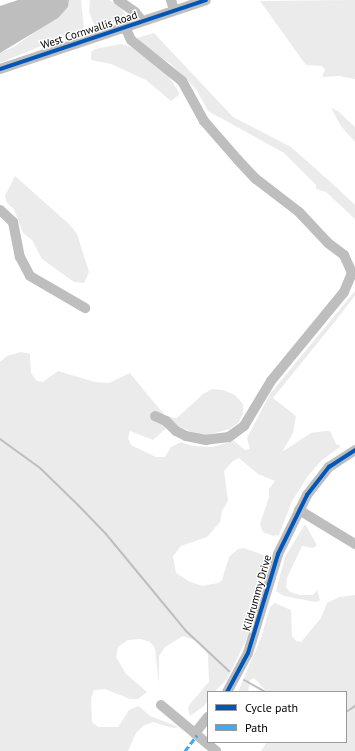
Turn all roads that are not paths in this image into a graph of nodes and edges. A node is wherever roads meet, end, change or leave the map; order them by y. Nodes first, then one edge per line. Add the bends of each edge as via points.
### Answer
1 (118, 0) edge
2 (171, 0) edge
3 (206, 0) edge
4 (174, 10) junction
5 (142, 21) junction
6 (125, 27) junction
7 (0, 69) edge
8 (0, 210) edge
9 (85, 308) dead end
10 (155, 416) dead end
11 (355, 450) edge
12 (299, 510) junction
13 (355, 544) edge
14 (228, 691) edge
15 (161, 705) dead end
16 (207, 718) edge
17 (195, 734) junction
18 (216, 751) edge

1 - 5 street via 136,12
2 - 4 street
3 - 4 street, West Cornwallis Road
4 - 5 street, West Cornwallis Road
5 - 6 street, West Cornwallis Road
6 - 7 street, West Cornwallis Road
6 - 10 street via 131,40 182,81 204,121 238,160 256,179 299,212 328,243 344,255 352,273 344,292 271,381 244,426 229,437 206,440 186,436
8 - 9 street via 13,222 20,257 30,276
11 - 12 street, Kildrummy Drive via 321,476
12 - 13 street
12 - 14 street, Kildrummy Drive via 278,554 248,652
15 - 17 street
16 - 17 street
17 - 18 street

